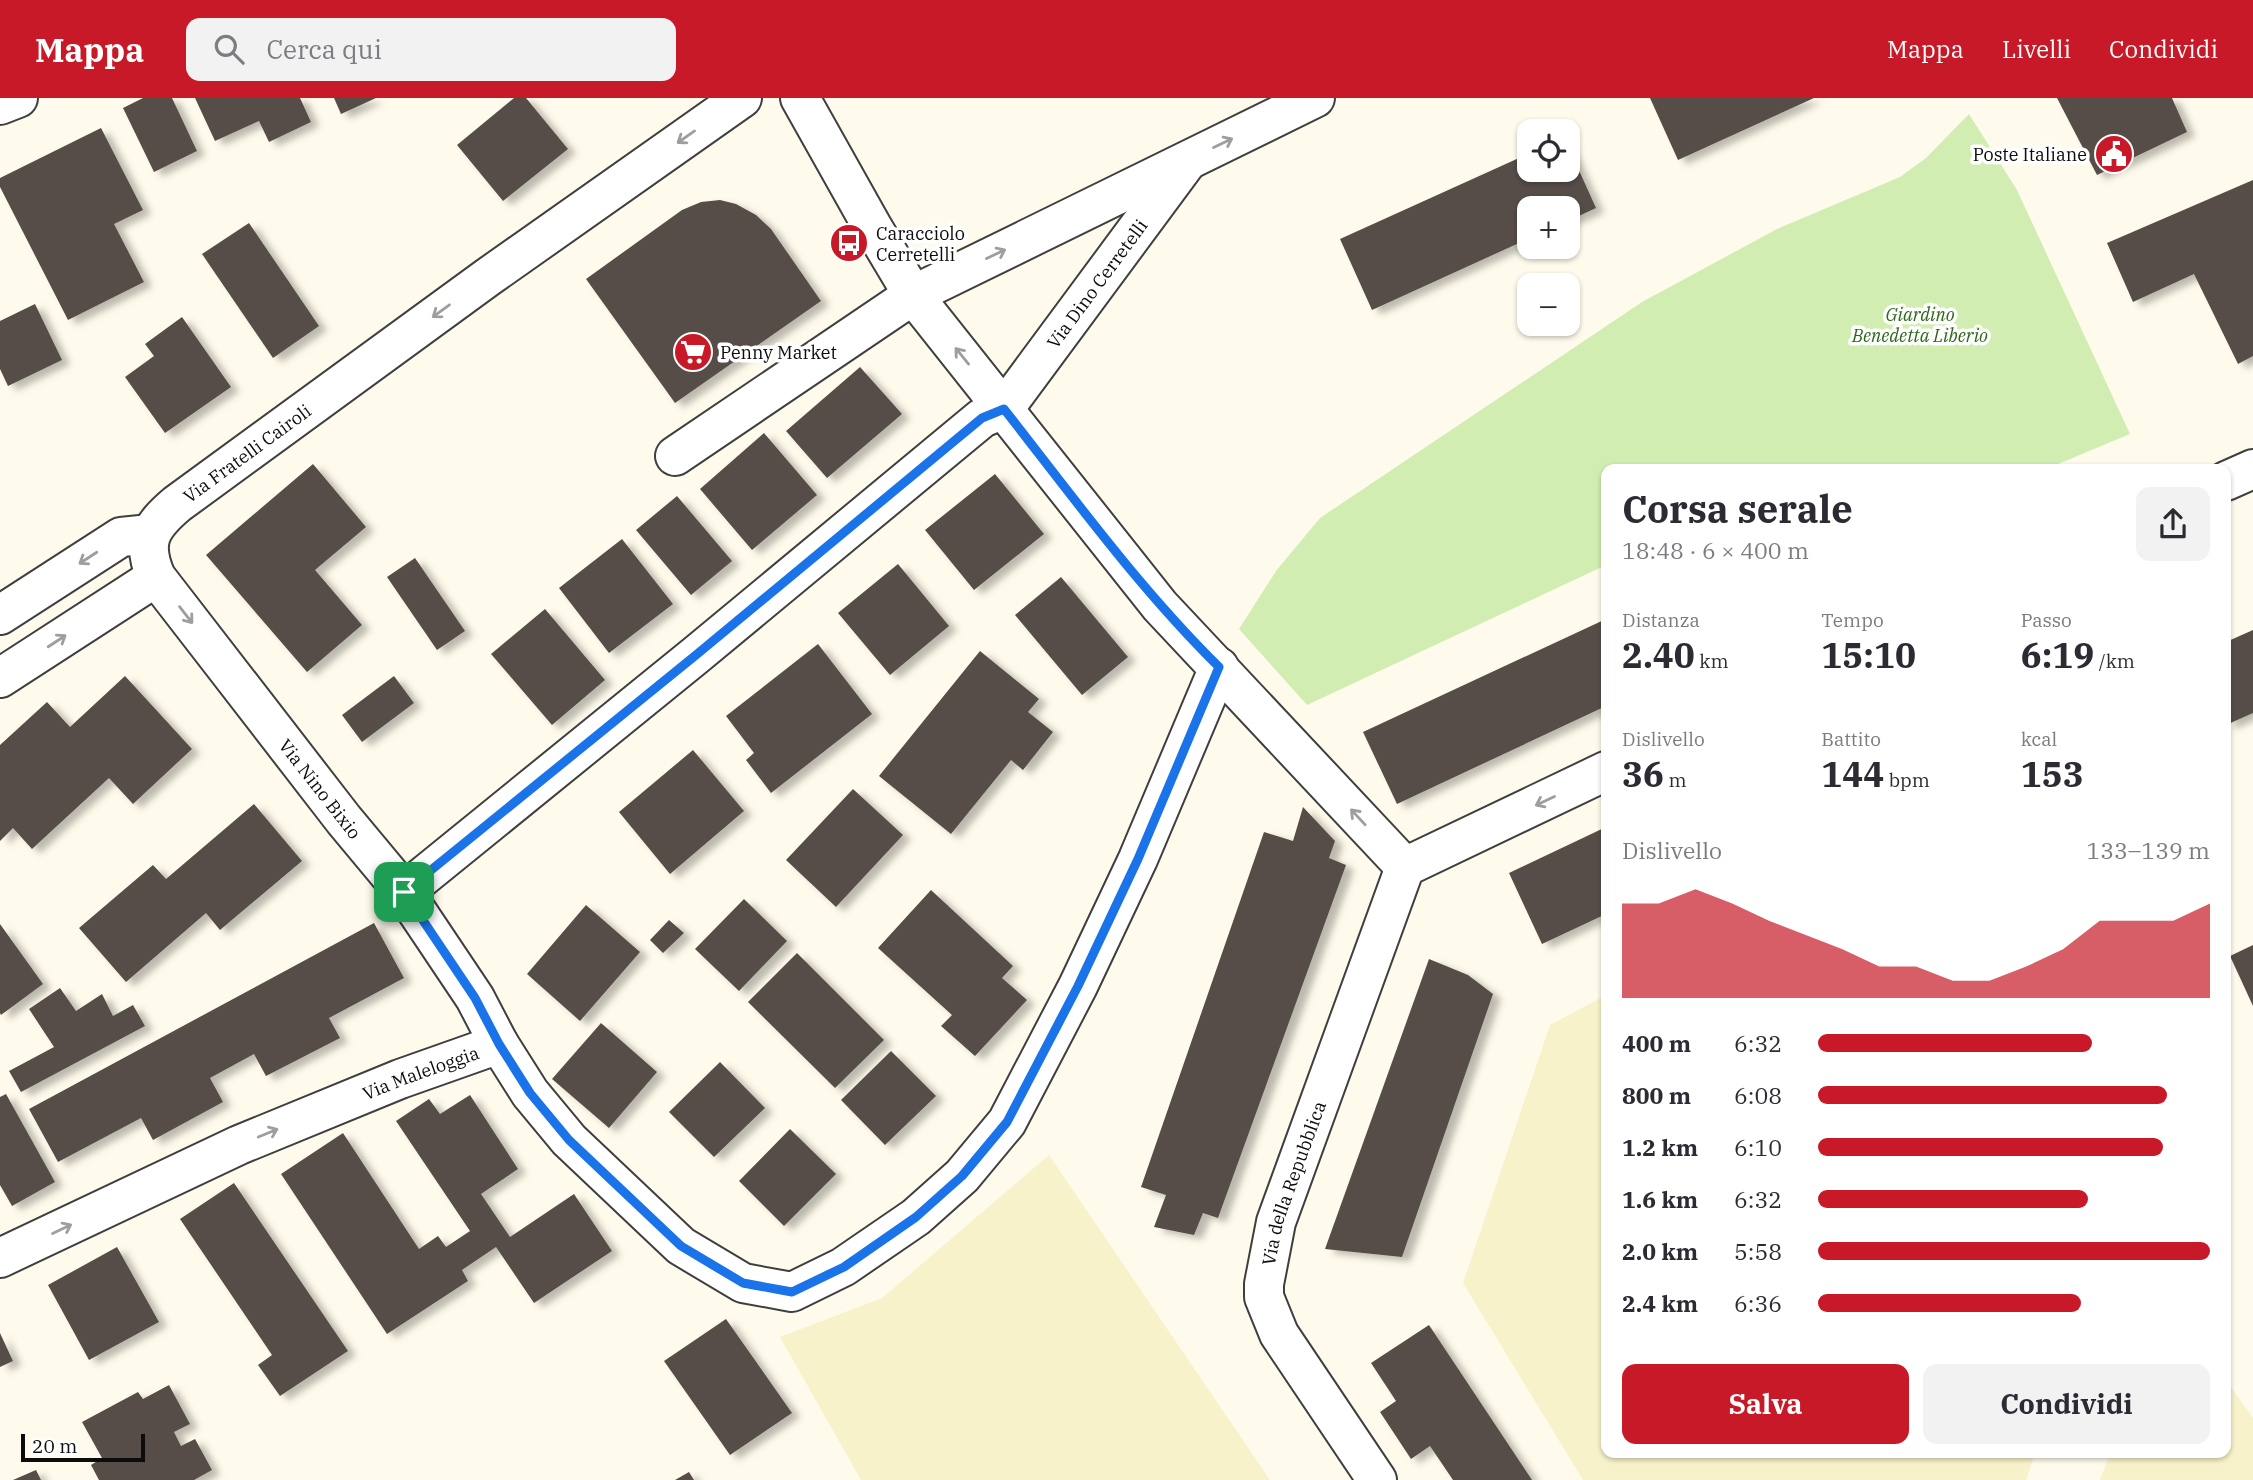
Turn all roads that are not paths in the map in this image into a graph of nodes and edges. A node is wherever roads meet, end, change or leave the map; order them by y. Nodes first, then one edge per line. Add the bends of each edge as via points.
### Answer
1 (18, 98) edge
2 (742, 98) edge
3 (800, 98) edge
4 (1315, 98) edge
5 (0, 105) edge
6 (1189, 160) junction
7 (913, 295) junction
8 (1004, 409) junction
9 (675, 456) dead end
10 (2253, 469) edge
11 (2231, 479) edge
12 (150, 534) junction
13 (156, 577) junction
14 (0, 615) edge
15 (1219, 667) junction
16 (0, 678) edge
17 (1601, 773) edge
18 (1405, 867) junction
19 (404, 892) junction
20 (499, 1044) junction
21 (0, 1258) edge
22 (1377, 1480) edge

1 - 5 street
2 -> 12 street, Via Fratelli Cairoli via 496,288 177,504
3 - 7 street
6 -> 4 street, Via Dino Cerretelli
7 -> 6 street, Via Dino Cerretelli
6 - 8 street, Via Dino Cerretelli
8 -> 7 street
7 - 9 street, Via Dino Cerretelli
8 - 15 street via 1160,606
8 - 19 street via 982,418
10 - 11 street
12 - 13 street, Via Nino Bixio via 148,553
12 -> 14 street via 121,537
16 -> 13 street
13 -> 19 street, Via Nino Bixio
18 -> 15 street
15 - 20 street, Via Maleloggia via 1138,859 1007,1122 953,1184 916,1217 844,1267 792,1292 743,1283 681,1246 569,1140 530,1093
17 -> 18 street
18 - 22 street, Via della Repubblica via 1276,1222 1264,1284 1264,1297 1279,1334
19 - 20 street, Via Nino Bixio via 475,998
21 -> 20 street, Via Maleloggia via 239,1145

